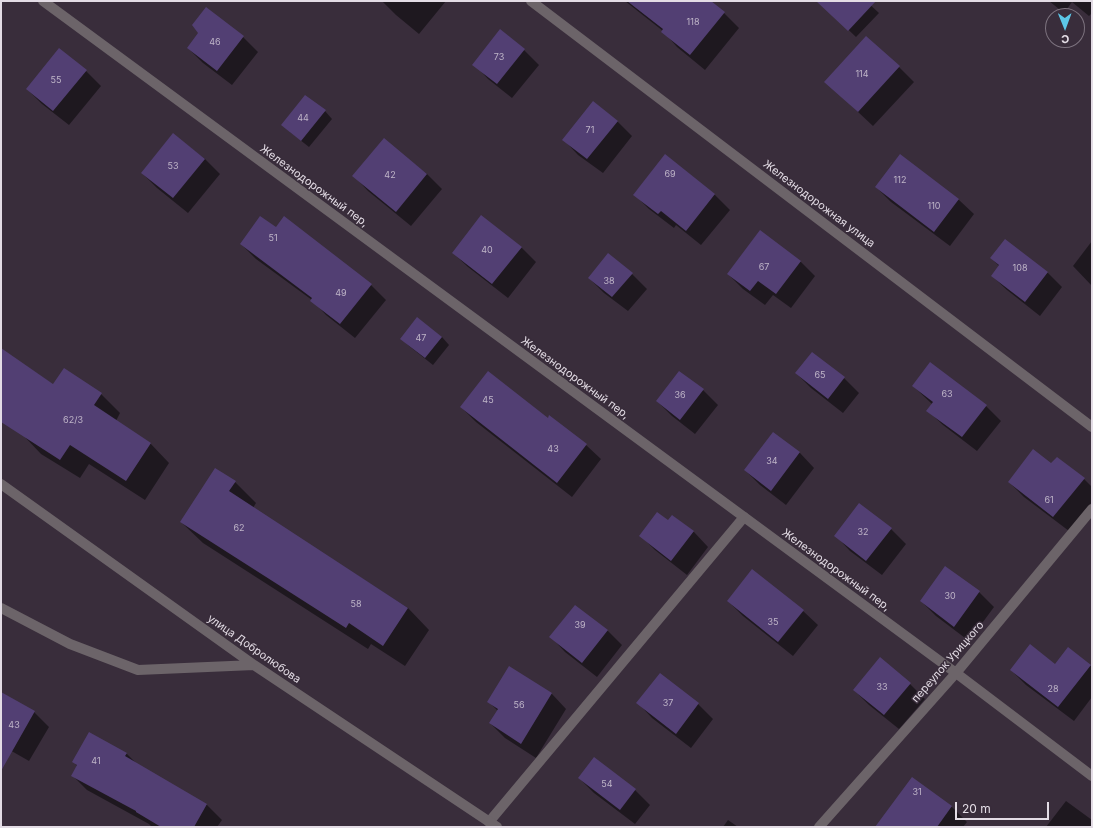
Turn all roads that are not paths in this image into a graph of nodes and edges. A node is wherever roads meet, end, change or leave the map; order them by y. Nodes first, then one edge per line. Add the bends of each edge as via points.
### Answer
1 (43, 1) edge
2 (531, 1) edge
3 (1092, 427) edge
4 (1, 484) edge
5 (1092, 509) edge
6 (744, 517) junction
7 (1, 608) edge
8 (254, 665) junction
9 (956, 673) junction
10 (1092, 776) edge
11 (493, 824) edge
12 (819, 827) edge

1 - 6 street, Железнодорожный пер,
2 - 3 street, Железнодорожная улица
4 - 8 street, улица Добролюбова
5 - 9 street, переулок Урицкого
6 - 9 street, Железнодорожный пер,
6 - 11 street
7 - 8 street via 70,644 138,670
8 - 11 street, улица Добролюбова
9 - 10 street, Железнодорожный пер,
9 - 12 street, переулок Урицкого

